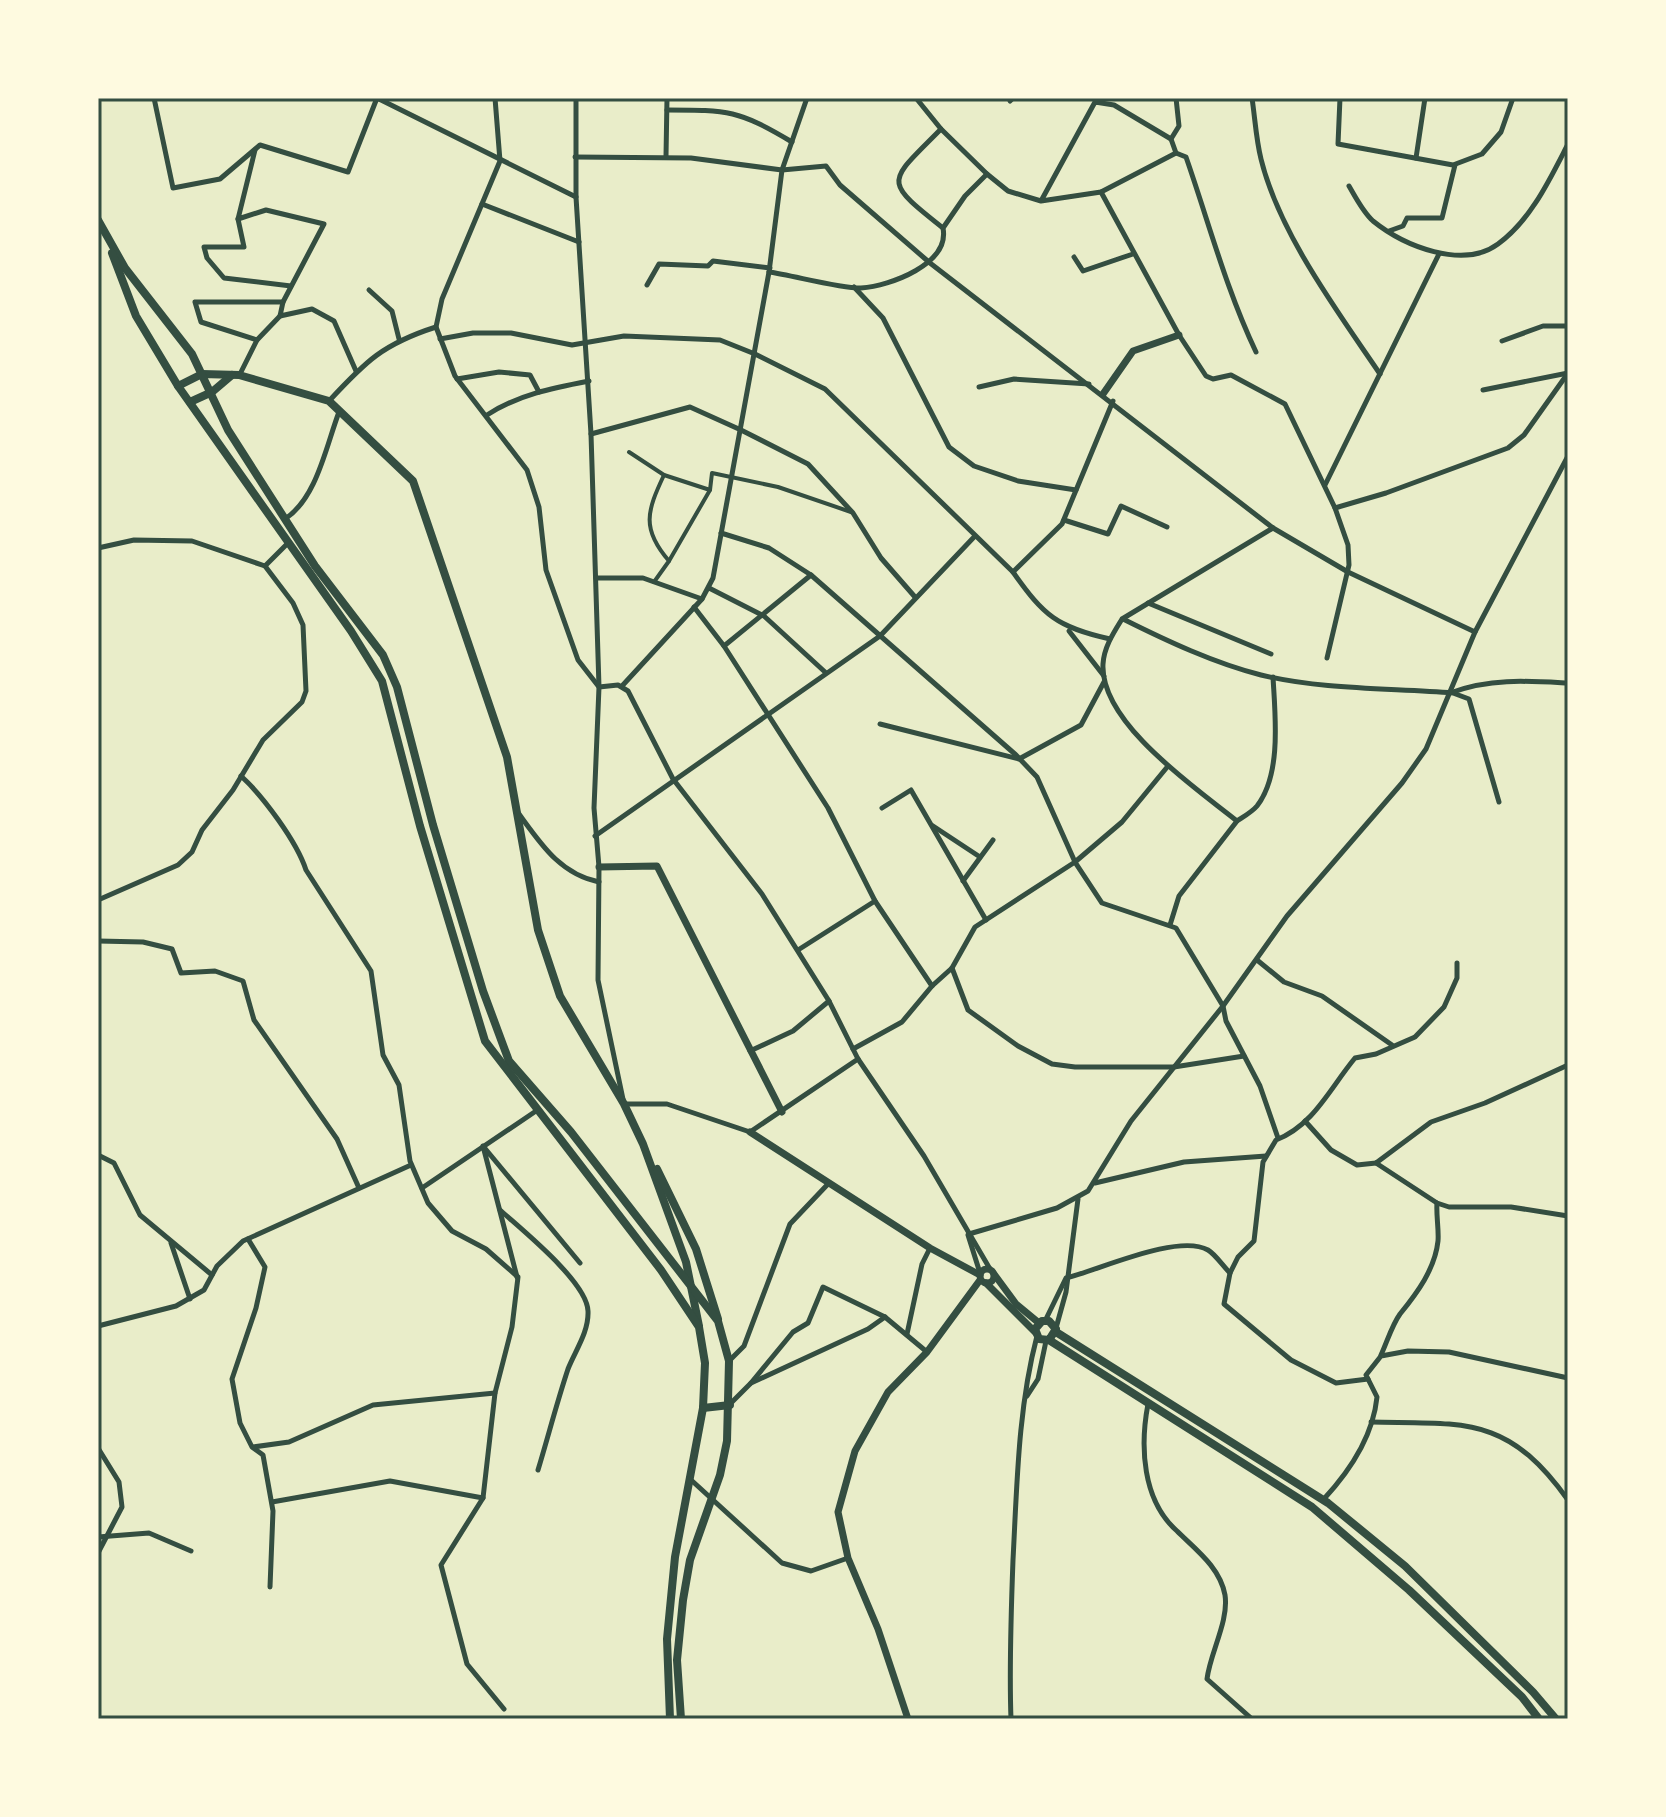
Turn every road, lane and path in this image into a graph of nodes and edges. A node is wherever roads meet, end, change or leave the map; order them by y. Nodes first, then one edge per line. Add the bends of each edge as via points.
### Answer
1 (154, 98) edge
2 (376, 98) edge
3 (495, 98) edge
4 (576, 98) edge
5 (667, 98) edge
6 (807, 98) edge
7 (916, 98) edge
8 (1176, 98) edge
9 (1252, 98) edge
10 (1340, 98) edge
11 (1425, 98) edge
12 (1513, 98) edge
13 (667, 110) junction
14 (941, 129) junction
15 (1171, 139) junction
16 (792, 142) junction
17 (1568, 144) edge
18 (255, 150) junction
19 (1176, 153) junction
20 (666, 156) junction
21 (575, 157) junction
22 (1416, 158) junction
23 (500, 161) junction
24 (1456, 164) junction
25 (782, 170) junction
26 (987, 174) junction
27 (1349, 186) dead end
28 (1101, 192) junction
29 (576, 197) junction
30 (1041, 201) junction
31 (482, 204) junction
32 (238, 219) junction
33 (100, 223) edge
34 (943, 228) junction
35 (1389, 231) junction
36 (579, 242) junction
37 (1133, 254) junction
38 (1439, 254) junction
39 (1074, 257) dead end
40 (930, 263) junction
41 (770, 270) junction
42 (647, 285) dead end
43 (291, 286) junction
44 (854, 287) junction
45 (369, 290) dead end
46 (283, 302) junction
47 (280, 316) junction
48 (1568, 326) edge
49 (436, 327) junction
50 (1179, 335) junction
51 (399, 339) junction
52 (440, 339) junction
53 (257, 340) junction
54 (1502, 341) dead end
55 (586, 343) junction
56 (1256, 352) dead end
57 (755, 354) junction
58 (356, 371) junction
59 (1568, 373) edge
60 (202, 374) junction
61 (1380, 374) junction
62 (236, 375) junction
63 (457, 379) junction
64 (589, 381) junction
65 (1090, 384) junction
66 (178, 386) junction
67 (979, 387) dead end
68 (1483, 390) dead end
69 (212, 392) junction
70 (539, 392) junction
71 (1103, 394) junction
72 (329, 401) junction
73 (1113, 401) junction
74 (190, 402) junction
75 (339, 411) junction
76 (487, 415) junction
77 (741, 430) junction
78 (591, 434) junction
79 (629, 452) dead end
80 (1568, 456) edge
81 (664, 475) junction
82 (732, 476) junction
83 (1325, 485) junction
84 (710, 490) junction
85 (1076, 490) junction
86 (1335, 508) junction
87 (853, 513) junction
88 (285, 519) junction
89 (1064, 520) junction
90 (1167, 527) dead end
91 (1273, 528) junction
92 (721, 533) junction
93 (975, 536) junction
94 (288, 543) junction
95 (98, 548) edge
96 (669, 561) junction
97 (265, 566) junction
98 (1013, 572) junction
99 (1348, 572) junction
100 (811, 575) junction
101 (596, 578) junction
102 (654, 582) junction
103 (709, 588) junction
104 (915, 597) junction
105 (702, 599) junction
106 (1148, 603) junction
107 (694, 607) junction
108 (764, 616) junction
109 (1122, 619) junction
110 (1068, 630) junction
111 (1475, 632) junction
112 (880, 636) junction
113 (1110, 639) junction
114 (724, 646) junction
115 (1271, 654) dead end
116 (1327, 658) dead end
117 (825, 672) junction
118 (1273, 677) junction
119 (1104, 678) junction
120 (1568, 683) edge
121 (622, 686) junction
122 (599, 687) junction
123 (1453, 693) junction
124 (768, 716) junction
125 (880, 724) dead end
126 (1019, 759) junction
127 (1168, 766) junction
128 (241, 776) junction
129 (673, 779) junction
130 (1499, 802) dead end
131 (882, 808) dead end
132 (518, 813) junction
133 (1237, 821) junction
134 (932, 826) junction
135 (595, 836) junction
136 (993, 840) dead end
137 (980, 857) junction
138 (1075, 862) junction
139 (599, 867) junction
140 (963, 881) junction
141 (599, 882) junction
142 (98, 900) edge
143 (875, 901) junction
144 (986, 920) junction
145 (1170, 925) junction
146 (98, 941) edge
147 (798, 950) junction
148 (1257, 960) junction
149 (1457, 963) dead end
150 (952, 968) junction
151 (932, 986) junction
152 (829, 1001) junction
153 (1223, 1006) junction
154 (1392, 1045) junction
155 (853, 1049) junction
156 (750, 1051) junction
157 (1244, 1056) junction
158 (858, 1059) junction
159 (1568, 1065) edge
160 (1174, 1067) junction
161 (624, 1104) junction
162 (536, 1111) junction
163 (782, 1112) junction
164 (1305, 1121) junction
165 (750, 1132) junction
166 (1278, 1138) junction
167 (643, 1144) junction
168 (483, 1146) junction
169 (98, 1155) edge
170 (1266, 1156) junction
171 (1376, 1163) junction
172 (411, 1165) junction
173 (828, 1184) junction
174 (1094, 1184) junction
175 (359, 1188) junction
176 (422, 1188) junction
177 (1078, 1199) junction
178 (1437, 1203) junction
179 (500, 1210) junction
180 (1568, 1216) edge
181 (968, 1234) junction
182 (248, 1239) junction
183 (170, 1242) junction
184 (930, 1248) junction
185 (580, 1263) dead end
186 (992, 1272) junction
187 (1230, 1273) junction
188 (212, 1275) junction
189 (518, 1277) junction
190 (982, 1278) junction
191 (1066, 1278) junction
192 (691, 1288) junction
193 (190, 1299) junction
194 (885, 1317) junction
195 (98, 1321) edge
196 (718, 1321) junction
197 (699, 1327) junction
198 (1056, 1330) junction
199 (1042, 1332) junction
200 (907, 1334) junction
201 (927, 1352) junction
202 (1381, 1356) junction
203 (729, 1361) junction
204 (1568, 1378) edge
205 (1368, 1379) junction
206 (751, 1383) junction
207 (495, 1393) junction
208 (1027, 1396) junction
209 (1148, 1403) junction
210 (730, 1405) junction
211 (703, 1408) junction
212 (1371, 1422) junction
213 (252, 1447) junction
214 (98, 1448) edge
215 (538, 1470) dead end
216 (690, 1479) junction
217 (483, 1498) junction
218 (710, 1499) junction
219 (1323, 1500) junction
220 (1568, 1500) edge
221 (272, 1502) junction
222 (102, 1536) edge
223 (191, 1551) dead end
224 (98, 1553) edge
225 (848, 1558) junction
226 (270, 1587) dead end
227 (504, 1709) dead end
228 (670, 1719) edge
229 (681, 1719) edge
230 (908, 1719) edge
231 (1011, 1719) edge
232 (1252, 1719) edge
233 (1539, 1719) edge
234 (1556, 1719) edge

1 - 18 street via 173,188 220,179
2 - 18 street via 348,172 260,145
2 - 23 street
3 - 23 street
4 - 21 street
5 - 13 street
6 - 16 street
7 - 14 street
8 - 15 street via 1179,126
9 - 61 street via 1261,161 1289,228
10 - 22 street via 1338,144
11 - 22 street
12 - 24 street via 1501,132 1482,154
13 - 16 street via 729,110
13 - 20 street
14 - 26 street
14 - 34 street via 899,171 896,183 900,195
15 - 19 street
15 - 30 street via 1114,105 1095,102
16 - 25 street
17 - 38 street via 1543,193 1498,244 1475,252
18 - 32 street
19 - 28 street
19 - 56 street via 1186,157 1230,298
20 - 21 street
20 - 25 street
21 - 29 street
22 - 24 street
23 - 29 street
23 - 31 street
24 - 35 street via 1442,218 1407,218 1403,226
25 - 40 street via 826,166 840,185
25 - 41 street
26 - 30 street via 1008,191
26 - 34 street
27 - 35 street via 1373,221
28 - 30 street
28 - 37 street
29 - 36 street
31 - 36 street
31 - 49 street via 442,299
32 - 43 street via 266,210 324,224
32 - 43 street via 244,247 204,247 207,258 224,278
33 - 60 main road via 125,268
33 - 66 main road via 136,316
34 - 40 street via 944,237
35 - 38 street
36 - 55 street
37 - 39 street via 1083,271
37 - 50 street
38 - 61 street
40 - 44 street via 885,283
40 - 65 street
41 - 42 street via 713,261 708,266 659,264
41 - 44 street
41 - 57 street
43 - 46 street
44 - 85 street via 883,318 949,447 974,466 1018,481
45 - 51 street via 392,311
46 - 47 street
46 - 53 street via 195,302 201,322
47 - 53 street
47 - 58 street via 312,309 334,321
48 - 54 street via 1543,326
49 - 51 street
49 - 52 street
50 - 71 street via 1133,351
50 - 83 street via 1206,376 1231,375 1285,404
51 - 58 street
52 - 55 street via 511,333
52 - 63 street
53 - 62 street
55 - 57 street via 624,336 720,340
55 - 64 street
57 - 77 street
57 - 93 street via 825,389
58 - 72 street
59 - 68 street
59 - 86 street via 1524,435 1508,448
60 - 62 main road
60 - 66 main road
60 - 69 main road
61 - 83 street
62 - 69 main road
62 - 72 main road
63 - 70 street via 499,372 530,375
63 - 76 street
64 - 70 street
64 - 78 street
65 - 67 street via 1014,379
65 - 71 street
66 - 74 main road
69 - 74 main road
69 - 88 main road via 228,430
70 - 76 street
71 - 73 street
72 - 75 main road
73 - 85 street
73 - 91 street
74 - 94 main road
75 - 88 street via 309,491 300,509
75 - 132 main road via 413,481 507,757
76 - 122 street via 527,470 539,507 546,570 578,660
77 - 78 street via 690,407
77 - 82 street
77 - 87 street via 808,464
78 - 101 street
79 - 81 street
80 - 111 street
81 - 84 street
81 - 96 street via 648,521 656,546
82 - 84 street via 712,473
82 - 87 street
82 - 92 street
83 - 86 street
84 - 96 street
85 - 89 street
86 - 99 street via 1348,545
87 - 104 street via 881,558
88 - 192 main road via 383,655 397,687 433,825 509,1061
89 - 90 street via 1108,534 1121,506
89 - 98 street
91 - 99 street
91 - 106 street
92 - 100 street via 769,548
92 - 103 street
93 - 98 street
93 - 104 street
94 - 97 street
94 - 162 main road via 382,681 485,1041
95 - 97 street via 134,540 192,541
96 - 102 street
97 - 128 street via 303,625 306,691 302,702 263,740
98 - 110 street via 1034,603
99 - 111 street
99 - 116 street
100 - 108 street
100 - 112 street
101 - 102 street
101 - 122 street
102 - 105 street
103 - 105 street
103 - 108 street
104 - 112 street
105 - 107 street
106 - 109 street
106 - 115 street
107 - 114 street
107 - 121 street
108 - 114 street
108 - 117 street
109 - 113 street
109 - 118 street
110 - 113 street
110 - 119 street
111 - 123 street
112 - 117 street
112 - 126 street
113 - 119 street
114 - 124 street
117 - 124 street
118 - 123 street
118 - 133 street via 1277,738 1269,775 1258,805
119 - 126 street via 1081,725
119 - 127 street via 1144,746
120 - 123 street via 1514,680
121 - 122 street
121 - 129 street
122 - 135 street
123 - 130 street via 1469,699
123 - 148 street via 1426,749 1402,783 1287,916
124 - 129 street
124 - 143 street via 841,829
125 - 126 street
126 - 138 street via 1037,777
127 - 133 street
127 - 138 street via 1122,822
128 - 142 street via 178,865
128 - 172 street via 261,795 301,854 371,971 383,1055 399,1085
129 - 135 street
129 - 147 street
131 - 134 street via 911,790
132 - 141 street via 564,868
132 - 161 main road via 538,930 560,996
133 - 145 street via 1179,896
134 - 137 street
134 - 140 street
135 - 139 street
136 - 137 street
137 - 140 street
138 - 144 street
138 - 145 street via 1102,903
139 - 141 street
139 - 156 street via 657,866
140 - 144 street
141 - 161 street via 598,980
143 - 147 street
143 - 151 street
144 - 150 street via 975,927
145 - 153 street
146 - 175 street via 172,949 181,973 215,971 243,981 254,1020 337,1139
147 - 152 street
148 - 153 street
148 - 154 street via 1284,982 1322,996
149 - 154 street via 1457,978 1438,1016 1415,1037
150 - 151 street
150 - 160 street via 968,1010 1052,1064
151 - 155 street via 902,1022
152 - 155 street
152 - 156 street via 793,1031
153 - 157 street
153 - 160 street
154 - 164 street via 1355,1058
155 - 158 street
156 - 163 street
157 - 160 street
157 - 166 street
158 - 163 street
158 - 181 street via 924,1156
159 - 171 street via 1431,1122
160 - 174 street via 1131,1121
161 - 165 street via 667,1104
161 - 167 main road
162 - 168 street
162 - 197 main road via 661,1270
163 - 165 street
164 - 166 street
164 - 171 street via 1331,1150 1357,1165
165 - 173 street
166 - 170 street
167 - 192 main road
167 - 196 main road via 696,1249
168 - 176 street
168 - 179 street
168 - 185 street
169 - 183 street via 114,1163 140,1215
170 - 174 street via 1184,1162
170 - 187 street via 1254,1241
171 - 178 street
172 - 175 street
172 - 176 street
173 - 184 street
173 - 203 street via 790,1224 744,1346
174 - 177 street
175 - 182 street
176 - 189 street via 452,1231 486,1249
177 - 181 street
177 - 191 street
178 - 180 street
178 - 202 street via 1439,1238 1430,1270 1400,1314
179 - 189 street
179 - 215 street via 554,1260 582,1294 588,1310
181 - 186 street
181 - 190 street
182 - 188 street
182 - 213 street via 265,1267 232,1379 240,1423
183 - 188 street
183 - 193 street
184 - 190 street
184 - 200 street
186 - 190 street
186 - 190 street via 991,1282
186 - 199 street
187 - 191 street via 1208,1250 1184,1245
187 - 205 street via 1224,1304 1291,1360 1336,1383
188 - 193 street via 204,1290
189 - 207 street
190 - 199 street
190 - 201 street
191 - 198 street
191 - 199 street
192 - 196 main road
192 - 197 main road
193 - 195 street
194 - 200 street
194 - 206 street
194 - 206 street via 823,1287 808,1323 793,1332
196 - 203 main road
197 - 211 main road via 705,1363
198 - 199 main road
198 - 199 main road
198 - 219 main road
199 - 208 street via 1026,1377
199 - 208 street via 1038,1379
199 - 209 main road
200 - 201 street
201 - 225 street via 888,1392 855,1451 838,1512
202 - 204 street via 1449,1352
202 - 205 street
203 - 210 main road
205 - 212 street via 1377,1397
206 - 210 street
207 - 213 street via 373,1405 289,1442
207 - 217 street
208 - 231 street via 1018,1456 1009,1617
209 - 232 street via 1144,1464 1161,1513 1207,1560 1225,1595 1207,1679
209 - 233 main road via 1312,1507 1409,1590
210 - 211 main road
210 - 218 main road via 727,1441
211 - 216 main road
212 - 219 street via 1354,1462
212 - 220 street via 1456,1423 1510,1438
213 - 221 street via 263,1455
214 - 222 street via 119,1482 122,1507
216 - 218 street
216 - 228 main road via 667,1639
217 - 221 street via 390,1481
217 - 227 street via 441,1565 467,1664
218 - 225 street via 767,1552 790,1566 815,1571
218 - 229 main road via 683,1600 677,1672
219 - 234 main road via 1405,1566
221 - 226 street
222 - 223 street via 149,1533
222 - 224 street
225 - 230 street

